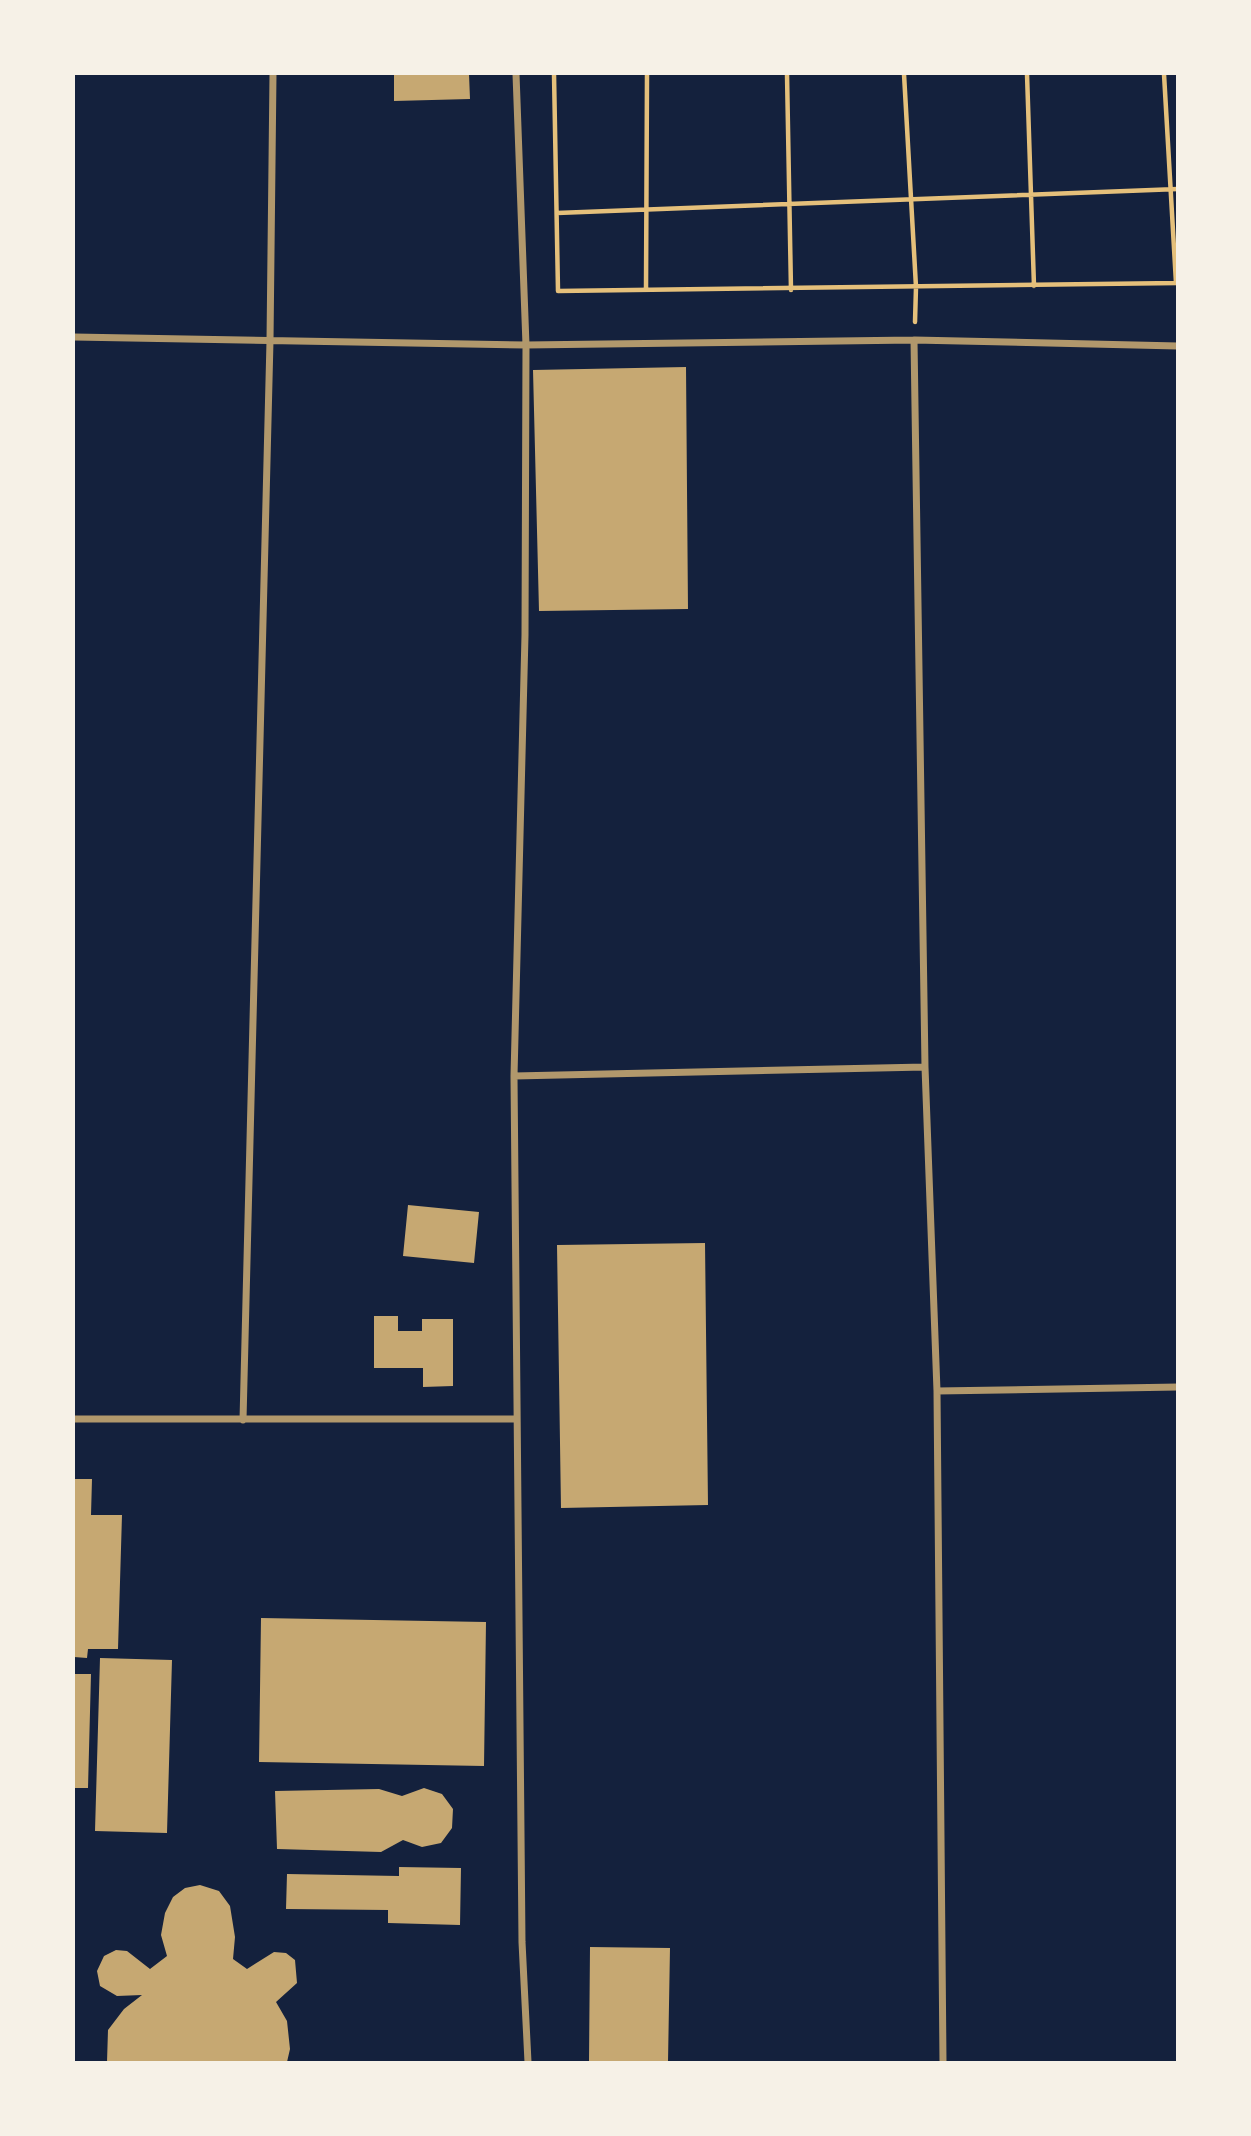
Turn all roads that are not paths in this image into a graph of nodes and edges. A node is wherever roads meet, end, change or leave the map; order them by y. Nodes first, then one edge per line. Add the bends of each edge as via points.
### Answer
1 (273, 74) edge
2 (516, 74) edge
3 (74, 337) edge
4 (914, 340) junction
5 (270, 341) junction
6 (526, 345) junction
7 (1178, 346) edge
8 (925, 1067) junction
9 (514, 1076) junction
10 (1178, 1387) edge
11 (937, 1391) junction
12 (74, 1419) edge
13 (517, 1419) junction
14 (243, 1420) junction
15 (527, 2063) edge
16 (943, 2063) edge

1 - 5 street
2 - 6 street
3 - 5 street
4 - 6 street
4 - 7 street
4 - 8 street
5 - 6 street
5 - 14 street
6 - 9 street via 525,635
8 - 9 street
8 - 11 street
9 - 13 street
10 - 11 street
11 - 16 street
12 - 14 street
13 - 14 street
13 - 15 street

